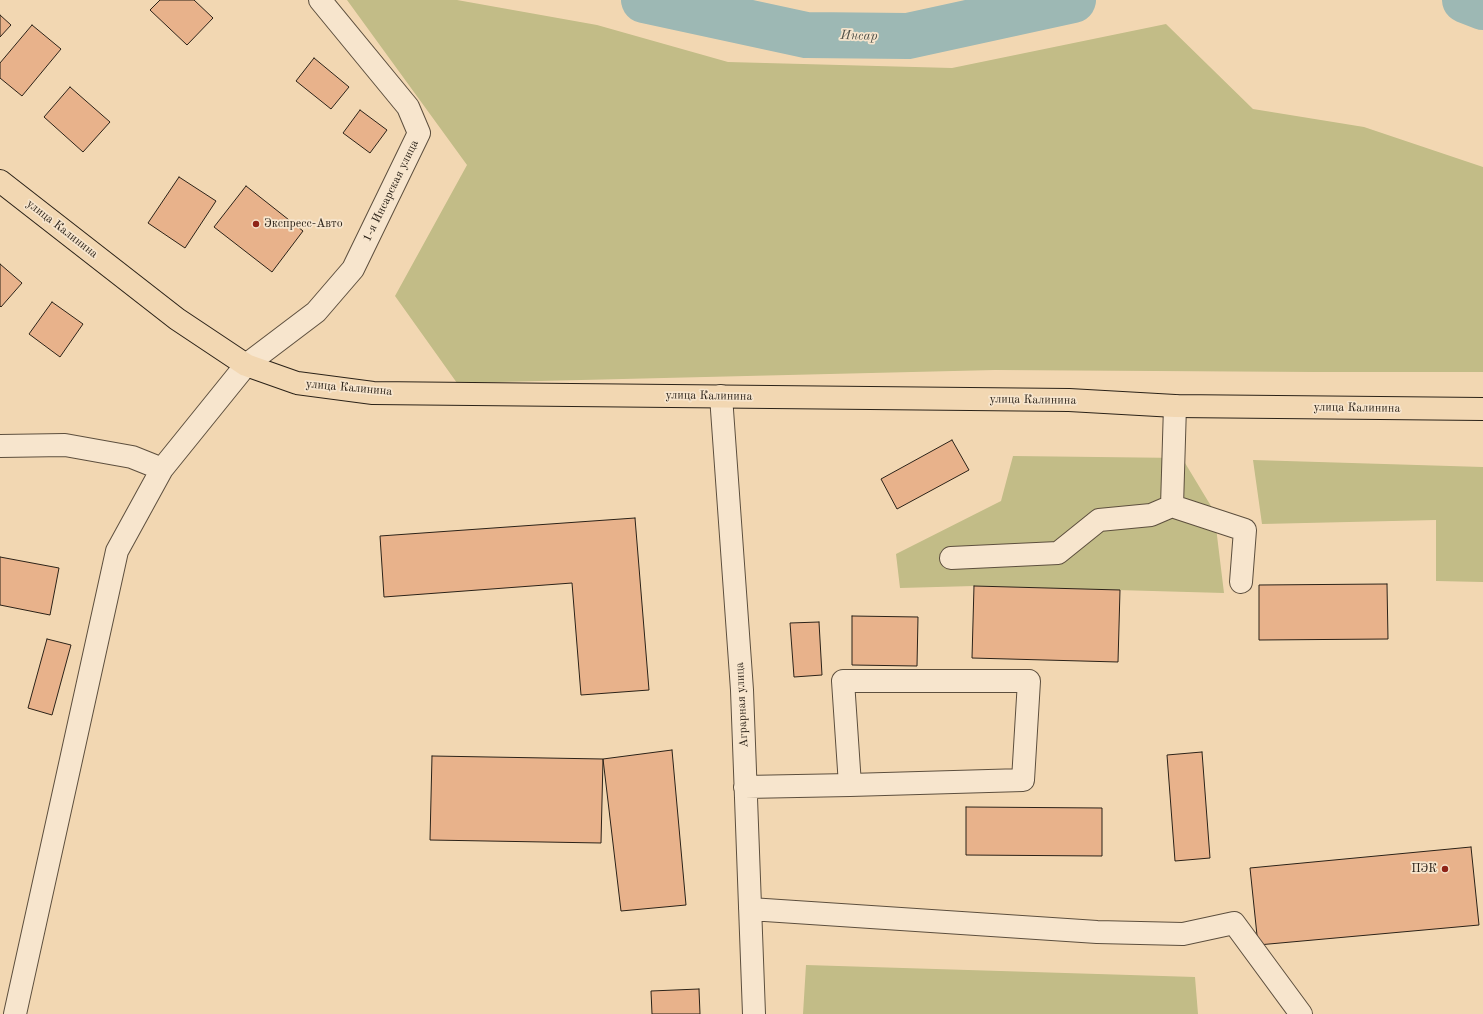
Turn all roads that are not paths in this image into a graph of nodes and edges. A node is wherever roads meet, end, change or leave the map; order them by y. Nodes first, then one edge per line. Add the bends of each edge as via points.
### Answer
1 (320, 0) edge
2 (0, 181) edge
3 (246, 365) junction
4 (721, 396) junction
5 (1175, 406) junction
6 (1483, 409) edge
7 (0, 446) edge
8 (162, 469) junction
9 (1172, 506) junction
10 (950, 558) dead end
11 (1241, 582) dead end
12 (850, 785) junction
13 (745, 787) junction
14 (750, 909) junction
15 (14, 1014) edge
16 (754, 1014) edge
17 (1301, 1014) edge

1 - 3 street, 1-я Инсарская улица via 408,107 420,133 353,269 316,312
2 - 3 main road, улица Калинина via 177,319
3 - 4 main road, улица Калинина via 297,383 373,393
3 - 8 street
4 - 5 main road, улица Калинина via 1068,400
4 - 13 street, Аграрная улица via 742,690
5 - 6 main road, улица Калинина
5 - 9 street
7 - 8 street via 65,444 132,456
8 - 15 street via 117,550
9 - 10 street via 1151,515 1099,520 1058,553
9 - 11 street via 1245,530
12 - 12 street via 1022,780 1029,681 843,681
12 - 13 street
13 - 14 street, Аграрная улица
14 - 16 street, Аграрная улица
14 - 17 street via 1097,932 1183,934 1234,923

